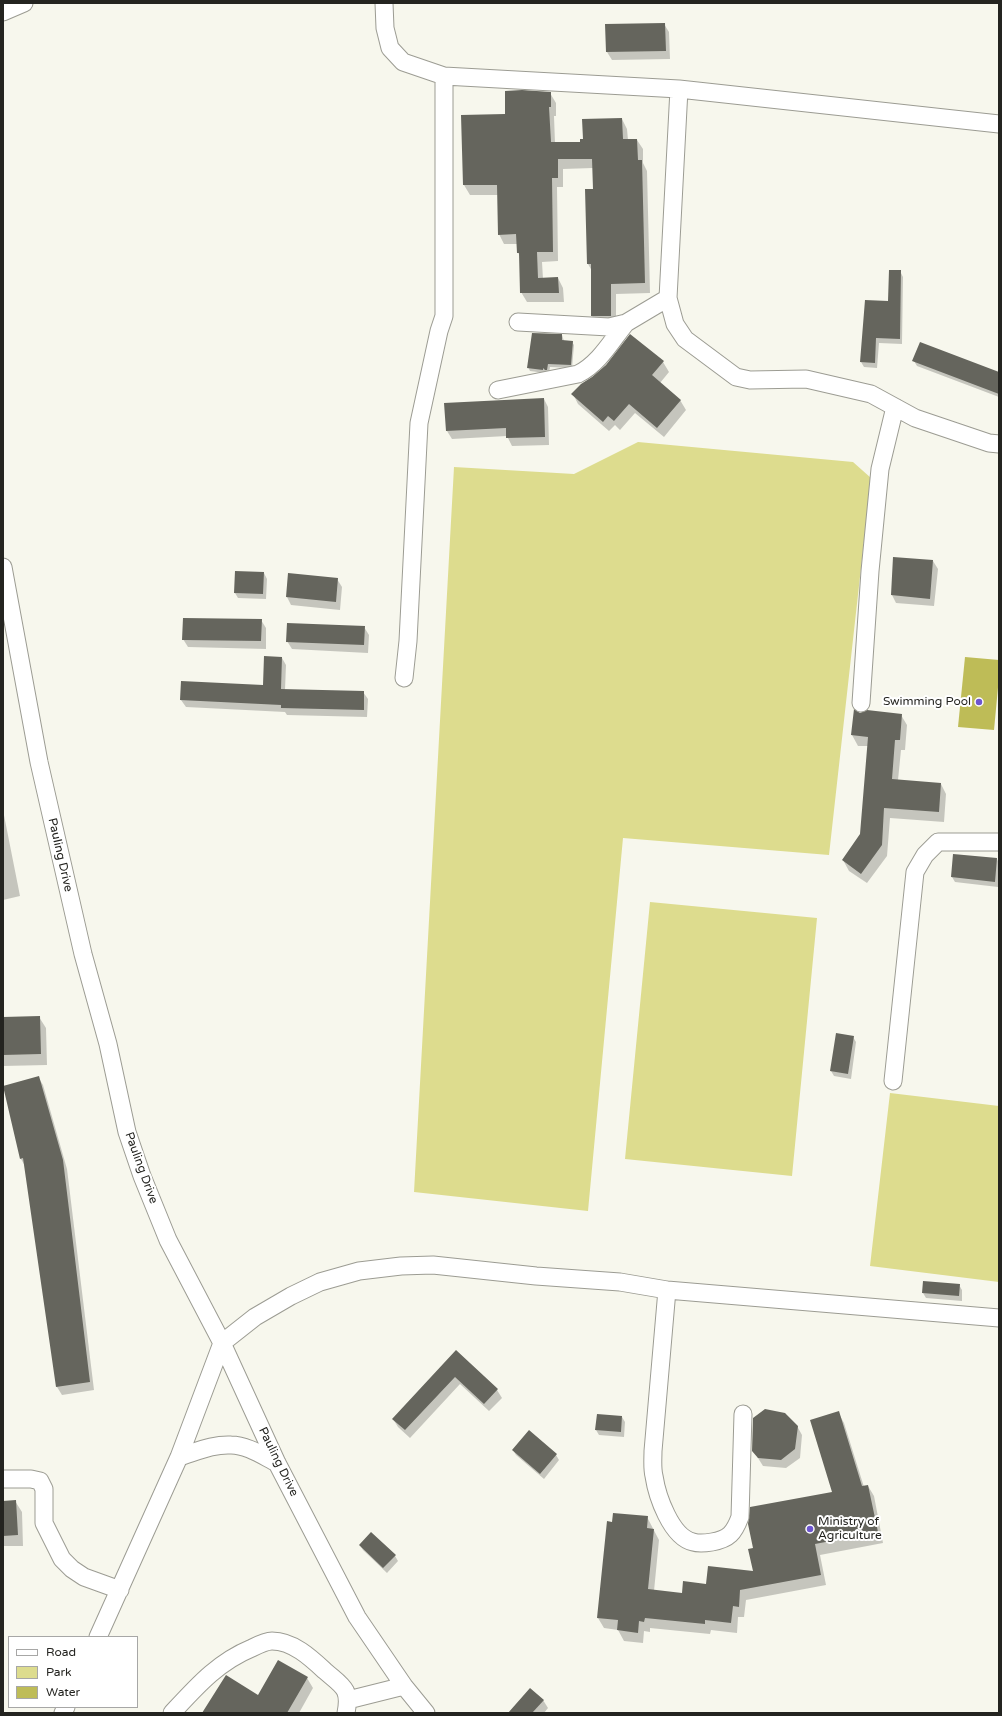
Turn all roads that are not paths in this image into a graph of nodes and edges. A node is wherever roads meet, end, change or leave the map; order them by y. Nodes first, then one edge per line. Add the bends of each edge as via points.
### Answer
1 (24, 3) edge
2 (384, 3) edge
3 (3, 12) edge
4 (444, 76) junction
5 (678, 89) junction
6 (999, 124) edge
7 (668, 298) junction
8 (518, 322) dead end
9 (626, 323) junction
10 (498, 390) dead end
11 (895, 407) junction
12 (999, 444) edge
13 (3, 568) edge
14 (404, 678) dead end
15 (861, 703) dead end
16 (999, 842) edge
17 (892, 1081) dead end
18 (667, 1290) junction
19 (999, 1318) edge
20 (222, 1343) junction
21 (743, 1414) dead end
22 (179, 1457) junction
23 (277, 1463) junction
24 (3, 1479) edge
25 (120, 1590) junction
26 (98, 1636) edge
27 (404, 1686) junction
28 (347, 1707) edge
29 (172, 1713) edge
30 (426, 1713) edge

1 - 3 street
2 - 4 street via 384,28 390,48 403,62
4 - 5 street
4 - 14 street via 444,316 419,424
5 - 6 street
5 - 7 street
7 - 9 street
7 - 11 street via 675,324 685,339 736,377 750,380 806,379 871,394
8 - 9 street via 609,327
9 - 10 street via 593,364 578,374
11 - 12 street via 915,418 989,443
11 - 15 street via 880,469
13 - 20 street, Pauling Drive via 38,762 83,954 108,1044 127,1132 168,1240
16 - 17 street via 938,842 925,855 915,872
18 - 19 street
18 - 20 street via 620,1282 433,1265 359,1271 320,1282 291,1296 255,1317
18 - 21 street via 653,1475 659,1498 672,1526 684,1538 693,1542 717,1541 730,1536 740,1517
20 - 22 street
20 - 23 street, Pauling Drive
22 - 23 street via 214,1446 232,1445 250,1450
22 - 25 street
23 - 27 street, Pauling Drive via 357,1617
24 - 25 street via 40,1481 44,1489 44,1523 62,1559 84,1577
25 - 26 street
27 - 28 street
27 - 30 street, Pauling Drive
28 - 29 street via 346,1690 306,1655 289,1645 272,1641 233,1656 215,1669

